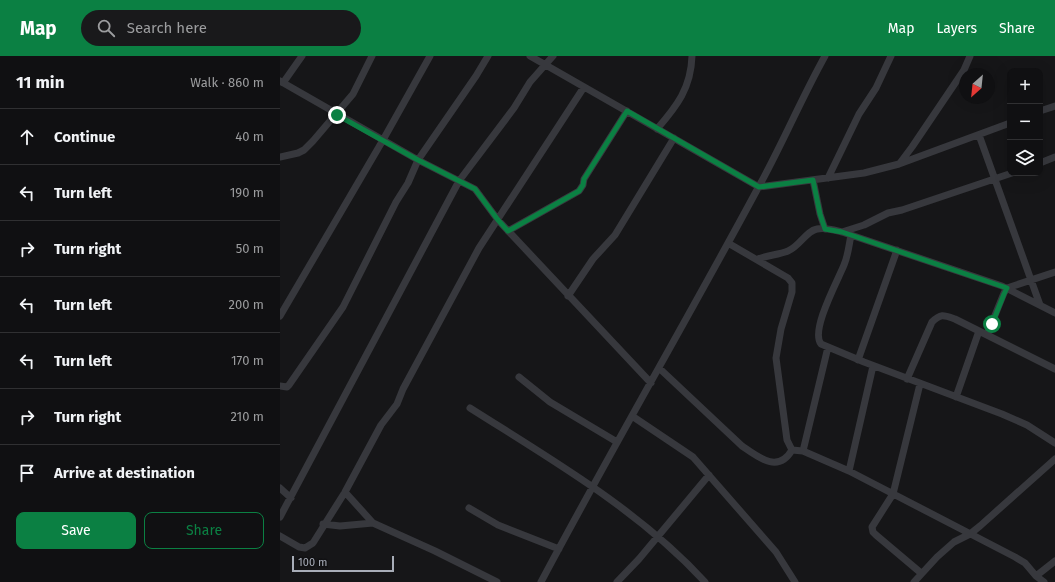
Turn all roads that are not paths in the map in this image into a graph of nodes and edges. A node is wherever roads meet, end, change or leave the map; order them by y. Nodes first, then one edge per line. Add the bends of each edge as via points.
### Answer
1 (302, 56) edge
2 (372, 56) edge
3 (430, 56) edge
4 (488, 56) edge
5 (530, 56) edge
6 (553, 56) edge
7 (692, 56) edge
8 (825, 56) edge
9 (891, 56) edge
10 (970, 56) edge
11 (545, 65) junction
12 (282, 82) edge
13 (584, 87) junction
14 (1055, 106) edge
15 (1043, 110) edge
16 (627, 111) junction
17 (337, 115) junction
18 (1007, 124) edge
19 (657, 129) junction
20 (979, 135) junction
21 (674, 138) junction
22 (383, 140) junction
23 (280, 157) edge
24 (1055, 157) edge
25 (418, 160) junction
26 (1043, 162) edge
27 (899, 164) junction
28 (1007, 175) edge
29 (828, 178) junction
30 (813, 180) junction
31 (995, 180) junction
32 (459, 181) junction
33 (759, 187) junction
34 (498, 220) junction
35 (825, 229) junction
36 (508, 231) junction
37 (842, 232) junction
38 (851, 235) junction
39 (728, 243) junction
40 (897, 250) junction
41 (758, 259) junction
42 (1055, 272) edge
43 (1032, 280) junction
44 (1007, 288) junction
45 (568, 296) junction
46 (283, 303) edge
47 (1040, 305) junction
48 (1055, 312) edge
49 (280, 316) edge
50 (979, 331) junction
51 (987, 335) junction
52 (828, 347) junction
53 (858, 360) junction
54 (873, 366) junction
55 (659, 368) junction
56 (1055, 369) edge
57 (519, 377) dead end
58 (907, 379) junction
59 (651, 383) junction
60 (920, 384) junction
61 (280, 386) edge
62 (956, 397) junction
63 (470, 408) dead end
64 (632, 416) junction
65 (617, 442) junction
66 (1055, 442) edge
67 (792, 450) junction
68 (803, 451) junction
69 (1055, 459) edge
70 (848, 471) junction
71 (709, 475) junction
72 (592, 486) junction
73 (280, 488) edge
74 (345, 492) junction
75 (892, 494) junction
76 (291, 498) junction
77 (469, 508) dead end
78 (280, 518) edge
79 (373, 523) junction
80 (324, 524) junction
81 (970, 534) junction
82 (280, 536) edge
83 (658, 537) junction
84 (559, 548) junction
85 (1055, 561) edge
86 (922, 573) junction
87 (1036, 576) junction
88 (497, 582) edge
89 (541, 582) edge
90 (617, 582) edge
91 (705, 582) edge
92 (796, 582) edge
93 (914, 582) edge
94 (1044, 582) edge

1 - 12 street
2 - 17 street via 354,94
3 - 22 street
4 - 25 street
5 - 11 street
6 - 11 street
7 - 19 street via 689,78 683,95
8 - 33 street
9 - 29 street
10 - 27 street via 964,70
11 - 13 street
11 - 32 street
12 - 17 street
13 - 16 street
13 - 34 street
14 - 15 street
16 - 19 street
16 - 36 street via 579,191
17 - 22 street
17 - 23 street via 304,150
18 - 20 street
19 - 21 street
20 - 27 street
20 - 31 street
21 - 33 street
21 - 45 street via 615,235 593,259
22 - 25 street
22 - 46 street
24 - 26 street
25 - 32 street
25 - 61 street via 343,307 289,385
27 - 29 street via 864,173
28 - 31 street
29 - 30 street
30 - 33 street
30 - 35 street
31 - 37 street via 888,213
31 - 43 street
32 - 34 street via 475,189
32 - 76 street
33 - 39 street
34 - 36 street
34 - 74 street via 470,263 397,404 381,425
35 - 37 street
35 - 41 street via 811,232 788,251
36 - 45 street
37 - 38 street
38 - 40 street
38 - 52 street via 845,265 818,329 818,341
39 - 41 street
39 - 55 street
40 - 44 street
40 - 53 street
41 - 67 street via 792,283 776,358 787,440
42 - 43 street
43 - 44 street
43 - 47 street
44 - 47 street
44 - 51 street
45 - 59 street
46 - 49 street
47 - 48 street
50 - 51 street
50 - 58 street via 944,315 937,316
50 - 62 street
51 - 56 street
52 - 53 street
52 - 68 street
53 - 54 street
54 - 58 street
54 - 70 street
55 - 59 street
55 - 67 street via 742,446 756,456 764,460 781,461 788,457
57 - 65 street via 550,402
58 - 60 street
59 - 64 street
60 - 62 street
60 - 75 street
62 - 66 street via 1027,425
63 - 72 street
64 - 65 street
64 - 71 street via 692,457
65 - 72 street
67 - 68 street
68 - 70 street
69 - 81 street
70 - 75 street
71 - 83 street
71 - 92 street via 776,552
72 - 83 street
72 - 84 street
73 - 76 street
74 - 79 street
74 - 80 street
75 - 81 street
75 - 86 street via 872,527 873,532
76 - 78 street
77 - 84 street via 498,525
79 - 80 street via 340,526
79 - 88 street
80 - 82 street via 313,543 305,548
81 - 86 street via 936,556
81 - 87 street via 1025,563
83 - 90 street
83 - 91 street
84 - 89 street
85 - 87 street
86 - 93 street
87 - 94 street

